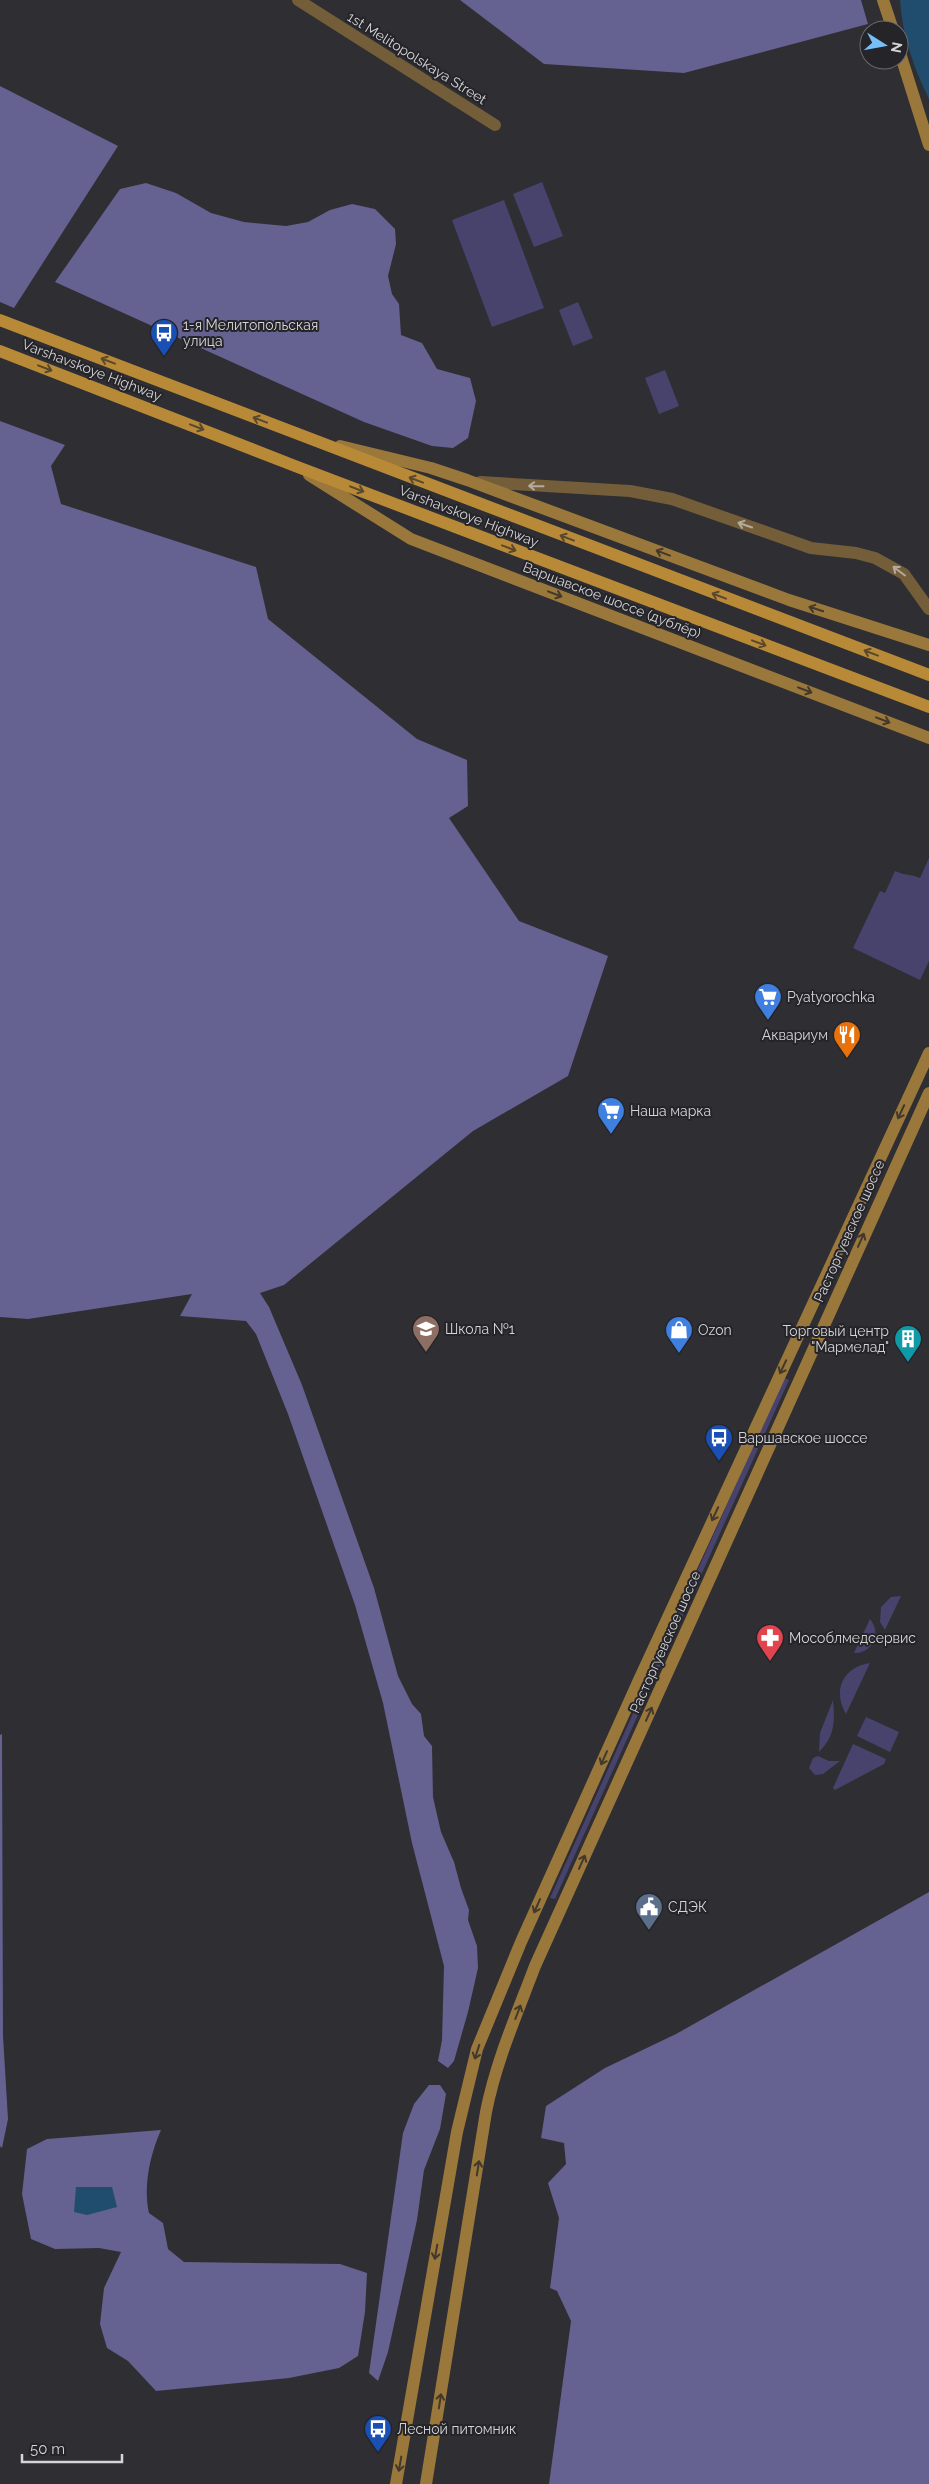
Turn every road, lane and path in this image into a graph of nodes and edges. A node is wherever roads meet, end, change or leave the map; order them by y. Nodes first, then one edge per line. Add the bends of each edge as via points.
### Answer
1 (298, 0) edge
2 (883, 0) edge
3 (890, 20) edge
4 (905, 70) edge
5 (495, 125) dead end
6 (929, 145) edge
7 (0, 320) edge
8 (0, 350) edge
9 (306, 437) junction
10 (296, 466) junction
11 (467, 480) junction
12 (929, 609) edge
13 (929, 645) edge
14 (929, 675) edge
15 (929, 707) edge
16 (929, 738) edge
17 (929, 1053) edge
18 (929, 1093) edge
19 (396, 2484) edge
20 (426, 2484) edge

1 - 5 street, 1st Melitopolskaya Street
2 - 3 main road
4 - 6 main road
9 -> 7 main road, Varshavskoye Highway
8 -> 10 main road, Varshavskoye Highway
9 - 11 main road via 432,468
14 -> 9 main road, Varshavskoye Highway
10 -> 15 main road, Varshavskoye Highway
10 -> 16 main road, Варшавское шоссе (дублёр) via 411,539
12 -> 11 street via 904,574 875,558 811,548 672,500 630,491
13 -> 11 main road via 789,600
17 -> 19 main road, Расторгуевское шоссе via 777,1378 521,1942 477,2049 462,2106
20 -> 18 main road, Расторгуевское шоссе via 492,2086 535,1966

